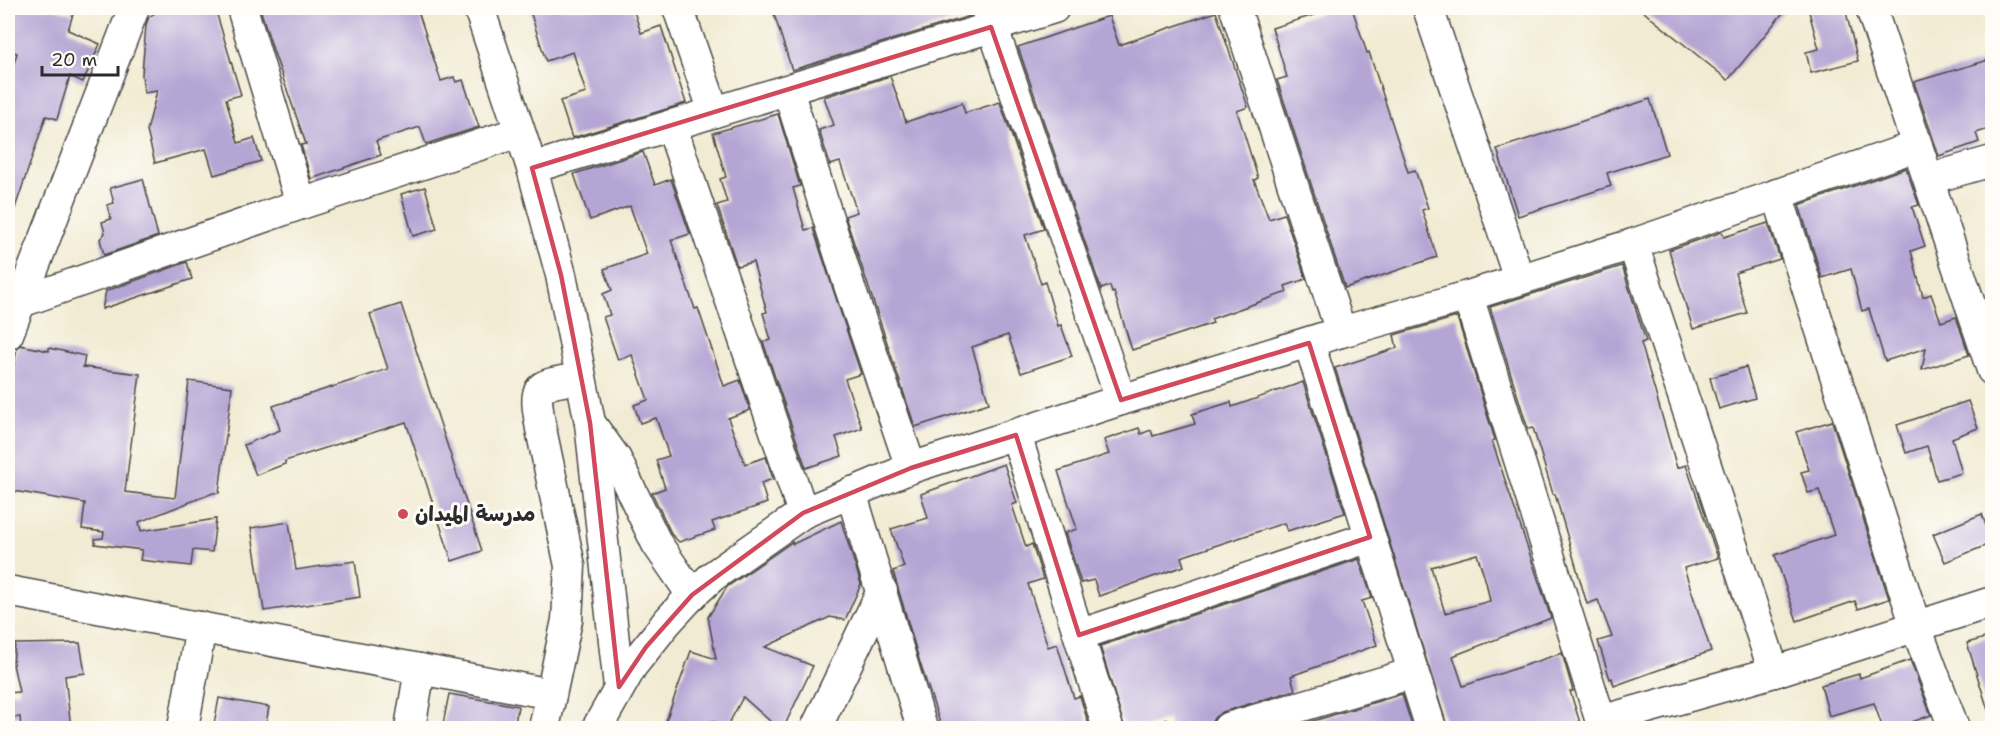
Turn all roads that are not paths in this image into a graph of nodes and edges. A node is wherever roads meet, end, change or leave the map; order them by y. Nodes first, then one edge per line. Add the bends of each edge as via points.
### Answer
1 (134, 8) edge
2 (242, 8) edge
3 (479, 8) edge
4 (678, 8) edge
5 (1054, 8) edge
6 (1235, 8) edge
7 (1428, 8) edge
8 (1871, 8) edge
9 (989, 17) edge
10 (788, 90) junction
11 (714, 112) junction
12 (671, 125) junction
13 (519, 132) junction
14 (1917, 146) junction
15 (1992, 160) edge
16 (532, 168) junction
17 (1929, 179) junction
18 (1777, 194) junction
19 (301, 204) junction
20 (1633, 244) junction
21 (1519, 279) junction
22 (1468, 296) junction
23 (21, 302) junction
24 (1341, 332) junction
25 (8, 334) edge
26 (1309, 343) junction
27 (1992, 370) edge
28 (580, 378) junction
29 (1121, 400) junction
30 (590, 423) junction
31 (1016, 435) junction
32 (911, 468) junction
33 (851, 492) junction
34 (803, 513) junction
35 (1370, 537) junction
36 (8, 591) edge
37 (882, 591) junction
38 (692, 595) junction
39 (1992, 602) edge
40 (201, 627) junction
41 (1916, 627) junction
42 (1079, 635) junction
43 (420, 669) junction
44 (1774, 672) junction
45 (1413, 673) junction
46 (619, 687) junction
47 (551, 694) junction
48 (1602, 725) edge
49 (183, 729) edge
50 (410, 729) edge
51 (544, 729) edge
52 (597, 729) edge
53 (816, 729) edge
54 (922, 729) edge
55 (1108, 729) edge
56 (1228, 729) edge
57 (1431, 729) edge
58 (1954, 729) edge

1 - 23 street
2 - 19 street
3 - 13 street
4 - 11 street
5 - 9 street
6 - 24 street
7 - 21 street
8 - 14 street
9 - 10 street
9 - 29 street
10 - 11 street
10 - 32 street
11 - 12 street
12 - 16 street
12 - 34 street
13 - 16 street
13 - 19 street
14 - 17 street
14 - 18 street
15 - 17 street
16 - 28 street via 561,275
17 - 27 street
18 - 20 street
18 - 41 street
19 - 23 street
20 - 21 street
20 - 44 street
21 - 22 street
22 - 24 street
22 - 48 street
23 - 25 street
24 - 26 street
26 - 29 street
26 - 35 street
28 - 30 street
28 - 47 street via 548,384 537,392 570,566 567,620
29 - 31 street
30 - 38 street via 616,459 657,544
30 - 46 street
31 - 32 street
31 - 42 street
32 - 33 street
33 - 34 street
33 - 37 street
34 - 38 street
35 - 42 street
35 - 45 street
36 - 40 street
37 - 53 street
37 - 54 street
38 - 46 street via 646,647
39 - 41 street
40 - 43 street
40 - 49 street
41 - 44 street
41 - 58 street
42 - 55 street
43 - 47 street
43 - 50 street
44 - 48 street
45 - 56 street
45 - 57 street
46 - 52 street
47 - 51 street

